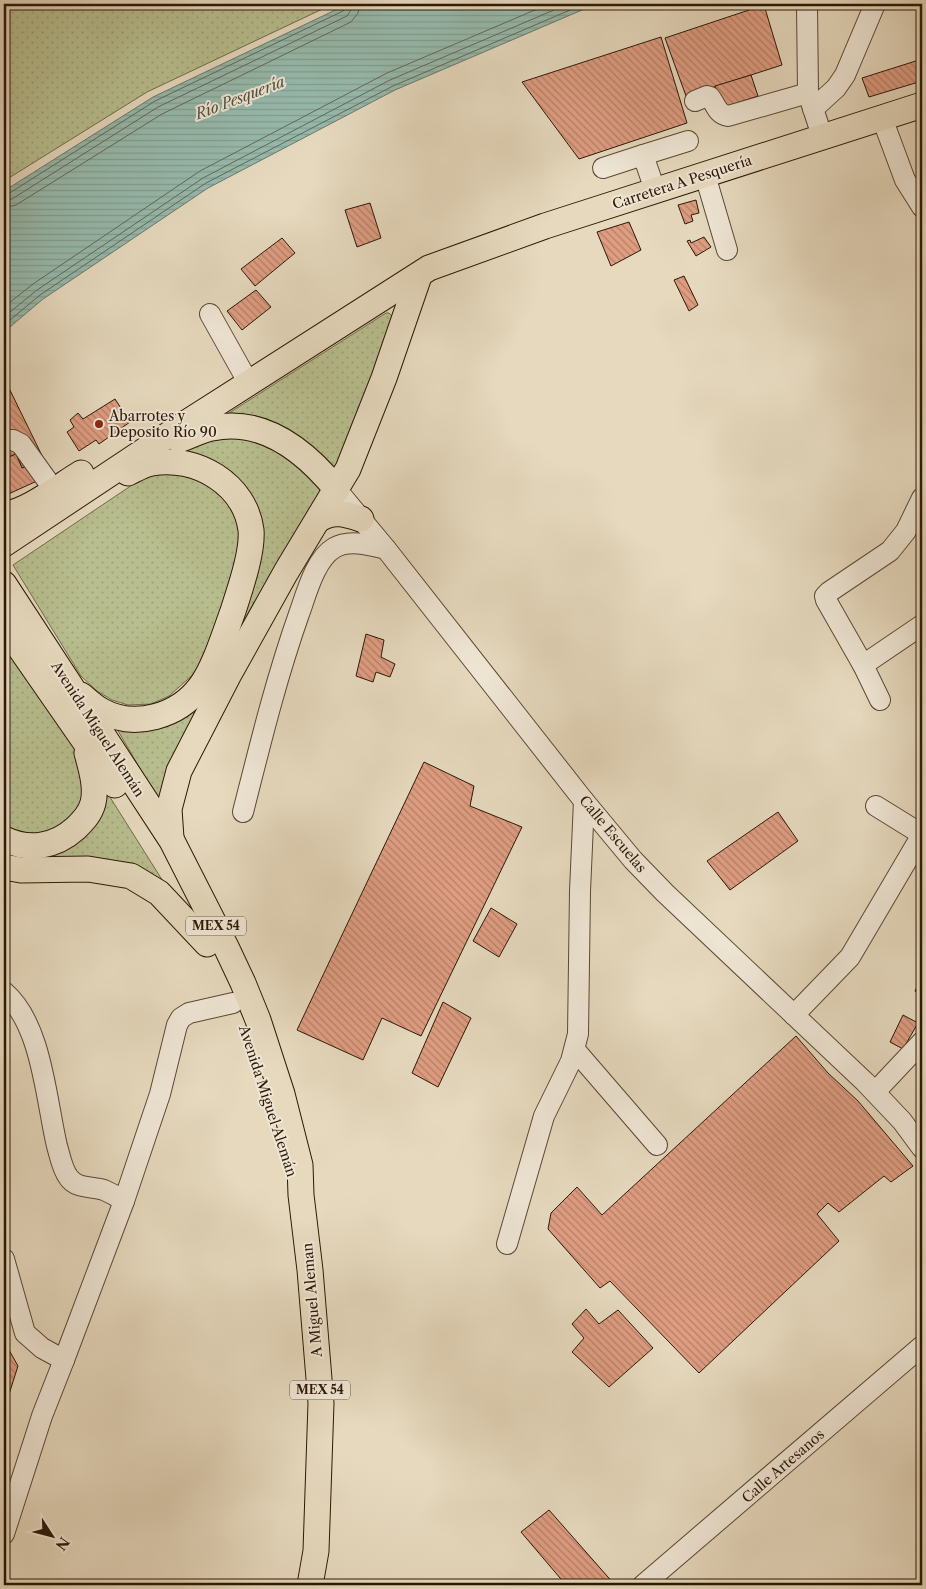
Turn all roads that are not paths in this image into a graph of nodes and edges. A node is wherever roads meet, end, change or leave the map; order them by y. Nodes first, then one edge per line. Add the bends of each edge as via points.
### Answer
1 (807, 4) edge
2 (874, 4) edge
3 (695, 101) dead end
4 (810, 101) junction
5 (922, 105) edge
6 (882, 118) junction
7 (822, 136) junction
8 (688, 141) dead end
9 (643, 155) junction
10 (603, 168) dead end
11 (706, 175) junction
12 (655, 190) junction
13 (922, 207) edge
14 (727, 250) dead end
15 (417, 277) junction
16 (210, 314) dead end
17 (326, 338) junction
18 (244, 373) junction
19 (4, 440) edge
20 (173, 442) junction
21 (119, 477) junction
22 (54, 490) junction
23 (337, 490) junction
24 (922, 498) edge
25 (4, 514) edge
26 (361, 519) junction
27 (318, 520) junction
28 (4, 544) edge
29 (386, 549) junction
30 (4, 555) edge
31 (4, 584) edge
32 (4, 625) edge
33 (922, 625) edge
34 (863, 665) junction
35 (68, 683) junction
36 (880, 700) dead end
37 (82, 738) junction
38 (584, 801) junction
39 (876, 806) dead end
40 (243, 812) dead end
41 (4, 839) edge
42 (172, 841) junction
43 (4, 867) edge
44 (207, 944) junction
45 (4, 992) edge
46 (233, 1003) junction
47 (794, 1015) junction
48 (922, 1042) edge
49 (575, 1050) junction
50 (875, 1092) junction
51 (275, 1095) junction
52 (918, 1134) edge
53 (657, 1145) dead end
54 (301, 1195) joint
55 (124, 1201) junction
56 (507, 1244) dead end
57 (4, 1259) edge
58 (921, 1350) edge
59 (64, 1360) junction
60 (4, 1534) edge
61 (310, 1585) edge
62 (643, 1585) edge

1 - 4 street
2 - 4 street via 845,75 836,88
3 - 4 street via 710,97 718,110 728,116
4 - 7 street
5 - 6 main road, Carretera A Pesquería
6 - 7 main road, Carretera A Pesquería
6 - 13 street via 905,180
7 - 11 main road, Carretera A Pesquería
8 - 9 street
9 - 10 street
9 - 12 street
11 - 12 main road, Carretera A Pesquería
11 - 14 street
12 - 15 main road, Carretera A Pesquería via 544,226 444,263
15 - 17 main road
15 - 18 main road via 412,273 406,274
15 - 23 main road via 358,446
16 - 18 street
17 - 20 main road
17 - 28 main road via 180,427
18 - 22 main road
19 - 22 street via 21,444
20 - 21 main road
20 - 23 main road via 210,428 236,426 269,434 300,452
21 - 30 main road
21 - 35 main road via 146,464 190,464 205,469 233,491 243,504 251,541 239,592 201,686 186,703 144,720 123,719 102,711
22 - 25 main road via 24,508
23 - 26 street, Calle Escuelas
23 - 27 main road
24 - 34 street via 906,531 890,551 825,596
26 - 27 main road via 337,513
26 - 29 street, Calle Escuelas
27 - 42 main road via 232,667 179,771 169,808
29 - 38 street, Calle Escuelas
29 - 40 street via 354,543 335,547 315,572 277,679
31 - 35 main road, Avenida Miguel Alemán / MEX 54
32 - 37 main road, Avenida Miguel Alemán / MEX 54
33 - 34 street
34 - 36 street
35 - 42 main road, Avenida Miguel Alemán / MEX 54
37 - 41 main road via 94,792 94,802 86,819 67,836 44,846 17,845
37 - 44 main road, Avenida Miguel Alemán / MEX 54 via 174,877
38 - 47 street, Calle Escuelas via 665,893
38 - 49 street
39 - 47 street via 918,832 920,838 850,957
42 - 51 main road, Avenida Miguel Alemán / MEX 54 via 243,983 258,1020
43 - 44 main road via 21,870 88,869 131,876 159,893
44 - 46 main road, Avenida Miguel Alemán / MEX 54
45 - 55 street via 21,1014 35,1043 53,1130 68,1177 74,1183 106,1191
46 - 51 main road, Avenida Miguel Alemán / MEX 54
46 - 55 street via 189,1013 181,1018 160,1094
47 - 50 street, Calle Escuelas
48 - 50 street
49 - 53 street
49 - 56 street via 544,1116
50 - 52 street, Calle Escuelas
51 - 54 main road, Avenida Miguel Alemán / MEX 54 via 288,1167
54 - 61 main road, A Miguel Aleman / MEX 54 via 321,1403 316,1550
55 - 59 street
57 - 59 street via 25,1333 42,1348
58 - 62 street, Calle Artesanos
59 - 60 street via 42,1416

